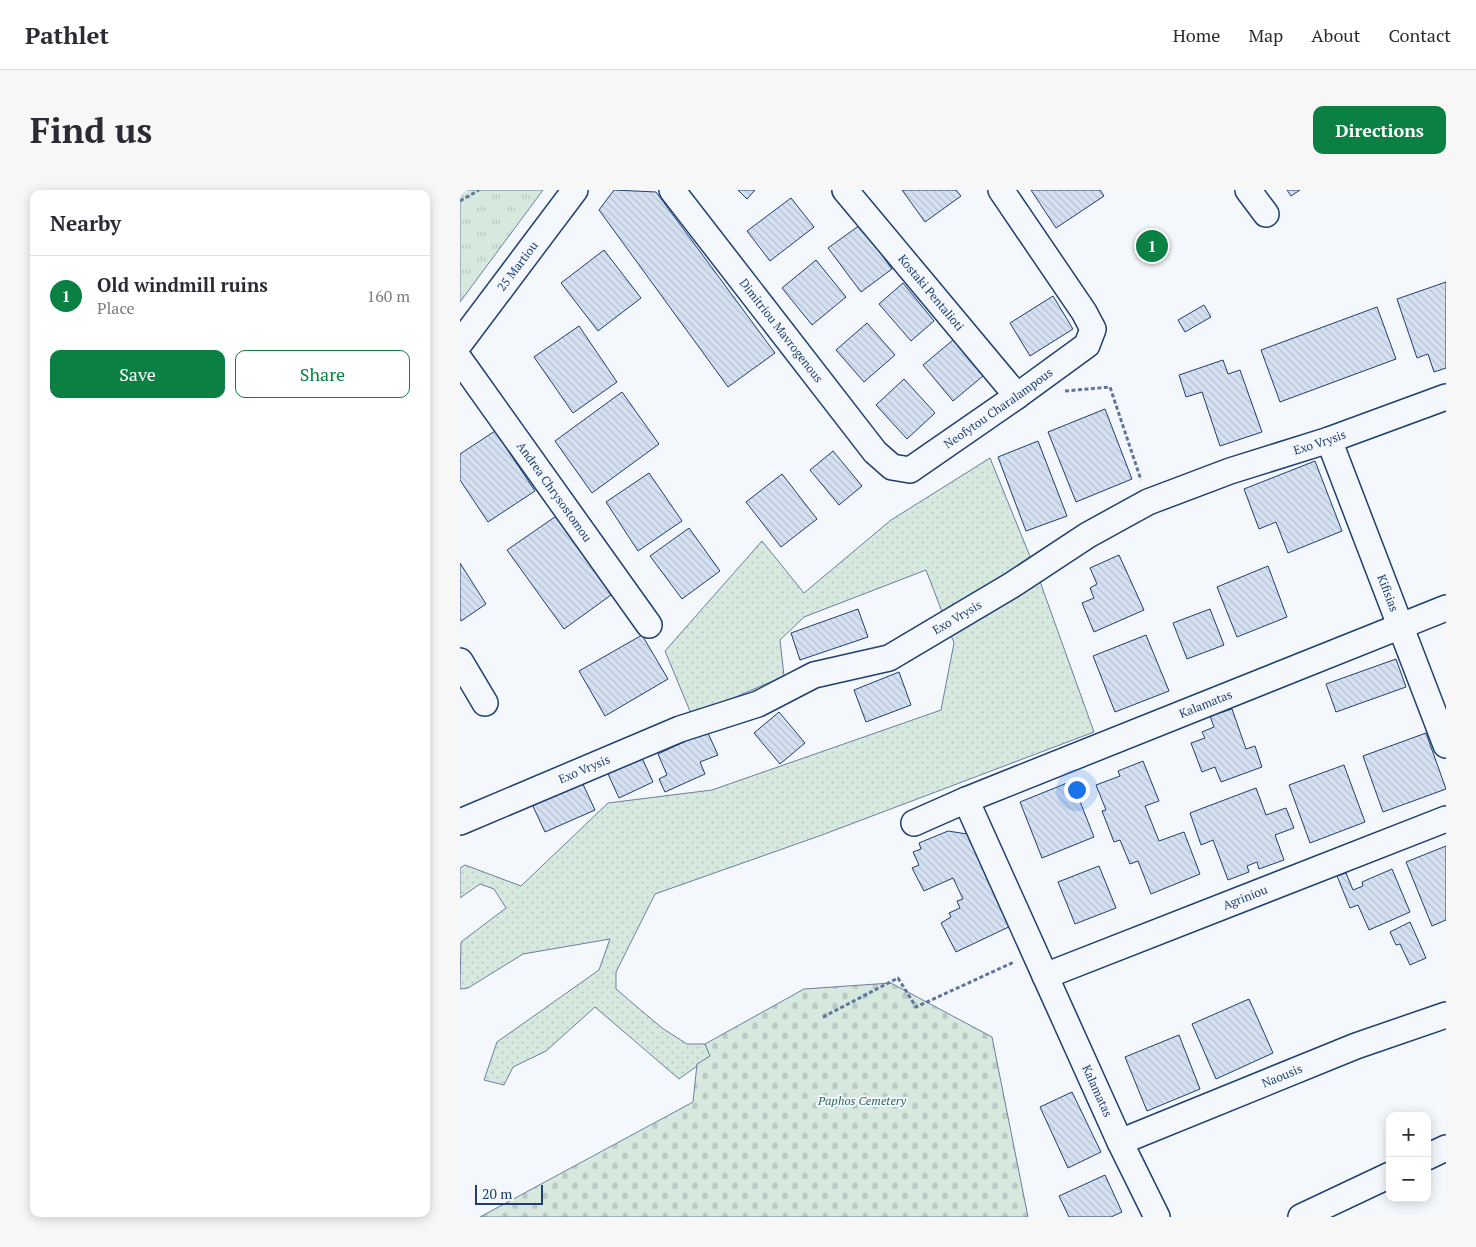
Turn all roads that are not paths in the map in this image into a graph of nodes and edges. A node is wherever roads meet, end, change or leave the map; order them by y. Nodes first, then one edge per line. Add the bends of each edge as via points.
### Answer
1 (575, 190) edge
2 (672, 190) edge
3 (845, 190) edge
4 (1001, 190) edge
5 (1248, 190) edge
6 (1266, 214) dead end
7 (460, 343) edge
8 (460, 360) edge
9 (1017, 396) junction
10 (1446, 397) edge
11 (1329, 440) junction
12 (892, 466) joint
13 (1446, 608) edge
14 (649, 625) dead end
15 (1400, 625) junction
16 (460, 661) edge
17 (485, 703) dead end
18 (1446, 745) edge
19 (966, 800) junction
20 (1446, 819) edge
21 (463, 822) edge
22 (914, 824) dead end
23 (1045, 976) junction
24 (1446, 1015) edge
25 (1120, 1142) junction
26 (1446, 1148) edge
27 (1431, 1155) edge
28 (1386, 1177) edge
29 (1157, 1217) edge
30 (1301, 1217) edge

1 - 7 street, 25 Martiou
2 - 12 street, Dimitriou Mavrogenous via 875,452
3 - 9 street, Kostaki Pentalioti
4 - 9 street, Neofytou Charalampous via 1093,329 1087,345
5 - 6 street
8 - 14 street, Andrea Chrysostomou
9 - 12 street, Neofytou Charalampous via 910,470
10 - 11 street, Exo Vrysis
11 - 15 street, Kifisias
11 - 21 street, Exo Vrysis via 1230,471 1148,502 1088,535 1012,585 889,658 814,675 758,704 680,728
13 - 15 street, Kalamatas
15 - 18 street, Kifisias
15 - 19 street, Kalamatas
16 - 17 street
19 - 22 street, Kalamatas
19 - 23 street, Kalamatas
20 - 23 street, Agriniou
23 - 25 street, Kalamatas
24 - 25 street, Naousis via 1356,1046
25 - 29 street, Kalamatas
26 - 27 street
28 - 30 street

